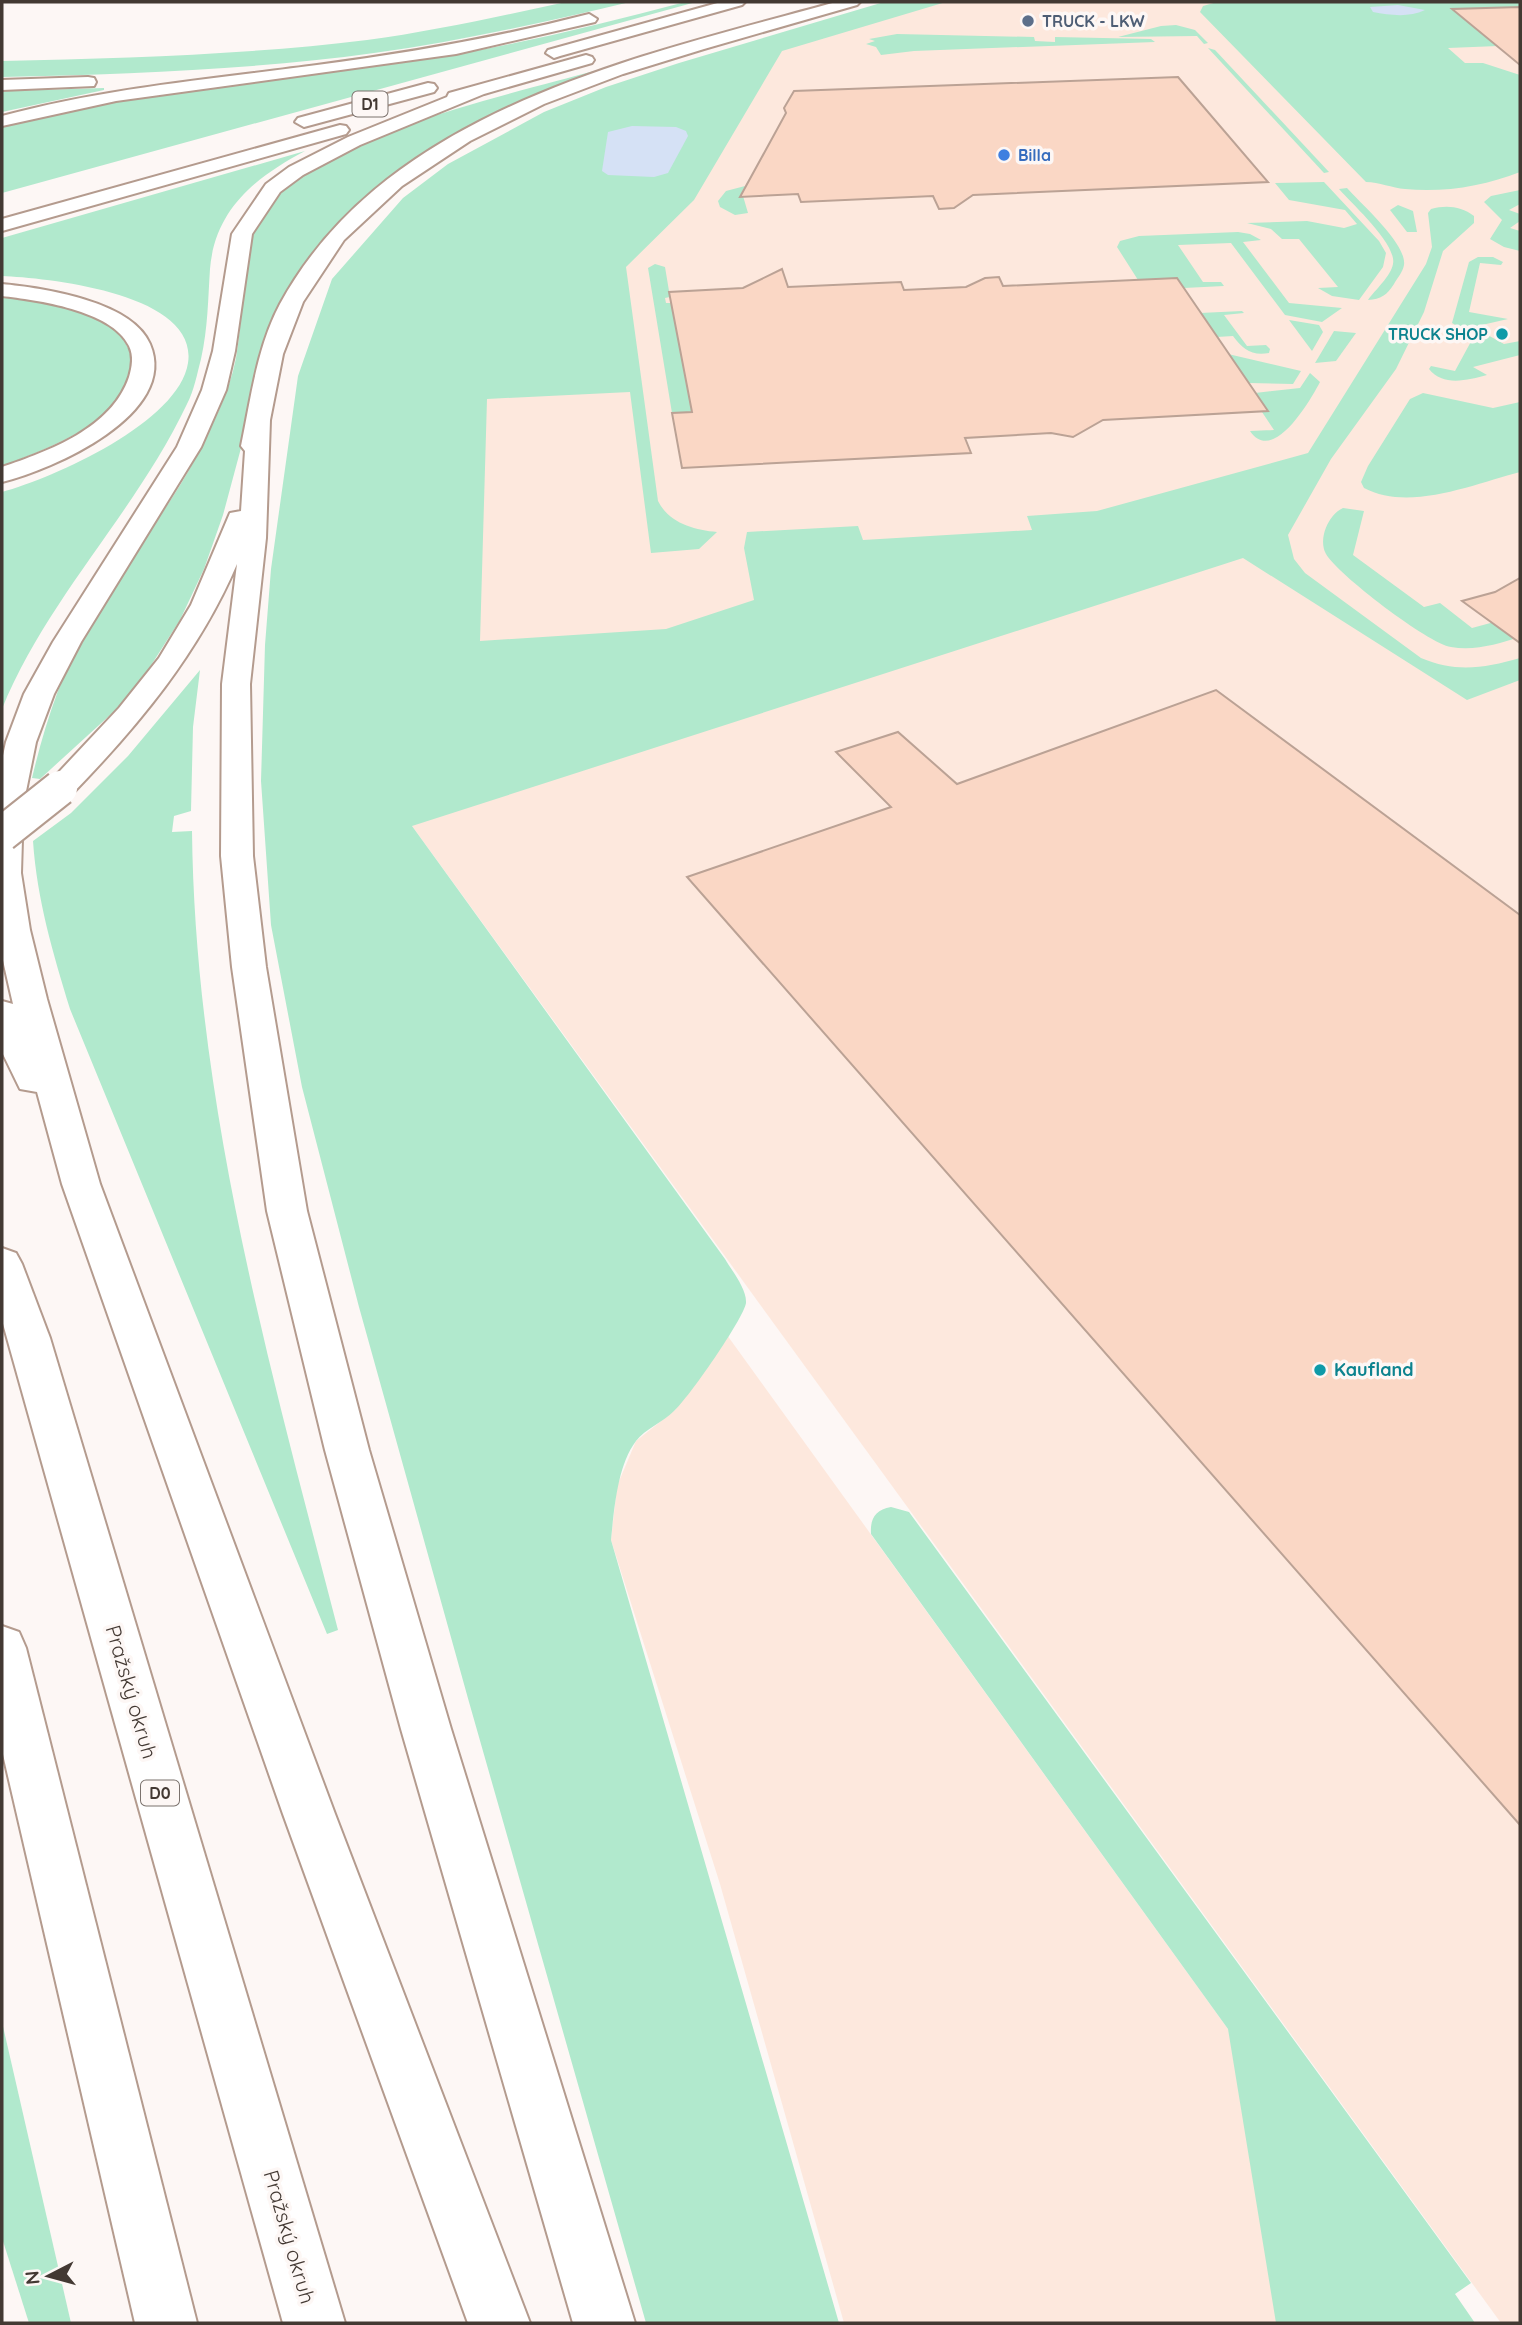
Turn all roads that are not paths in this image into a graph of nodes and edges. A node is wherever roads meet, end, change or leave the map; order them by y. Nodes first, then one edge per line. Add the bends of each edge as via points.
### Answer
1 (852, 2) edge
2 (744, 7) edge
3 (602, 16) dead end
4 (401, 57) junction
5 (2, 85) edge
6 (478, 91) junction
7 (2, 121) edge
8 (198, 152) dead end
9 (2, 225) edge
10 (2, 290) edge
11 (258, 420) junction
12 (2, 475) edge
13 (2, 834) edge
14 (2, 1013) edge
15 (80, 1184) junction
16 (2, 1264) edge
17 (2, 1648) edge
18 (166, 2323) edge
19 (314, 2323) edge
20 (499, 2323) edge
21 (604, 2323) edge

1 - 11 highway via 600,78 494,122 424,162 381,193 316,262 286,317
2 - 6 highway, D1
2 - 8 highway, D1
3 - 4 highway
4 - 5 highway via 254,73
4 - 7 highway via 125,93
6 - 9 highway, D1
6 - 15 highway via 328,153 273,188 262,202 242,234 224,351 214,390 194,436 67,642 39,694 21,742 7,806 5,873 29,999
10 - 12 highway via 67,300 103,314 129,331 144,365 136,391 96,430 51,456
11 - 13 highway, bridge via 236,533 205,607 146,697 60,788
11 - 21 highway via 253,538 236,684 237,856 249,967 287,1211 347,1450 426,1729
14 - 15 highway
15 - 20 highway
16 - 19 highway, Pražský okruh / D0 via 29,1338
17 - 18 highway

